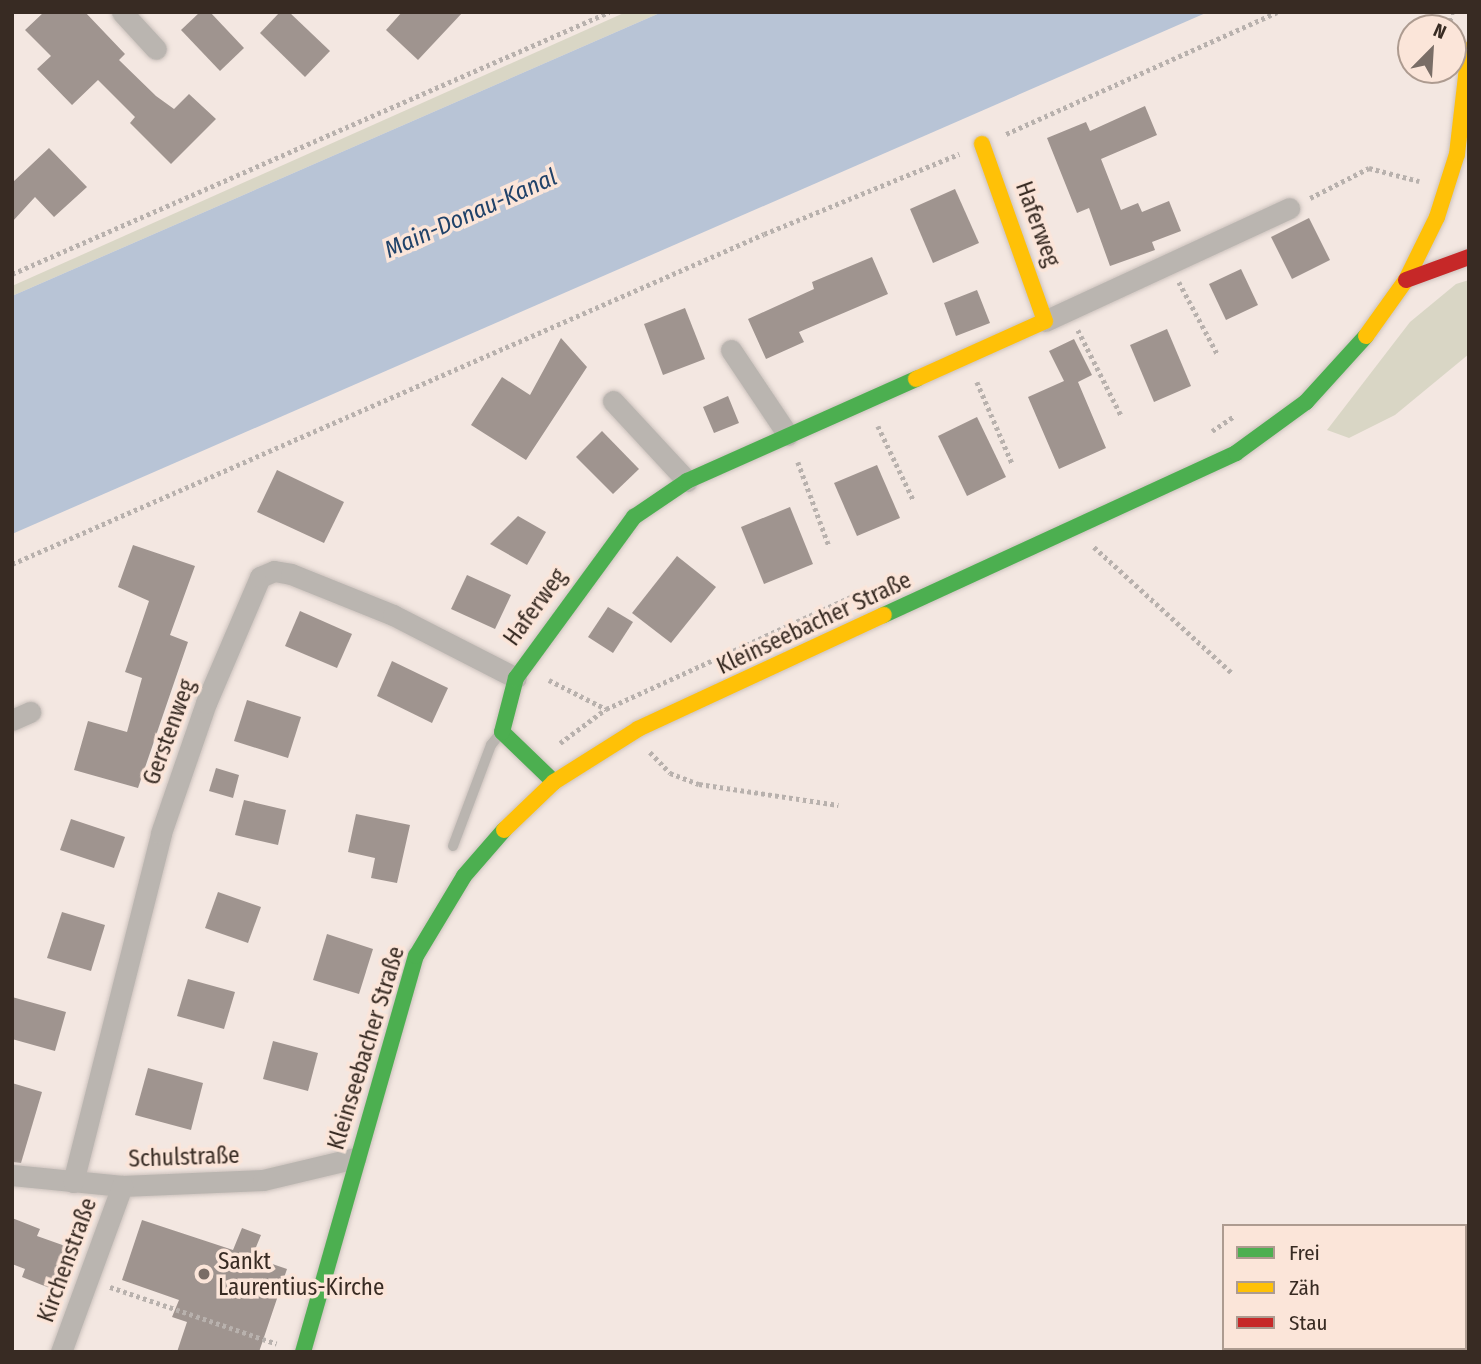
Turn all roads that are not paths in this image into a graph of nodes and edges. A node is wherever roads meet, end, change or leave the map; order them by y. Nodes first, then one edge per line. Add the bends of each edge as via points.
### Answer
1 (122, 12) edge
2 (156, 49) dead end
3 (1469, 50) edge
4 (982, 144) road end
5 (1457, 154) junction
6 (1469, 184) edge
7 (1289, 208) road end
8 (1469, 257) edge
9 (1406, 280) junction
10 (1045, 321) junction
11 (731, 350) dead end
12 (613, 401) dead end
13 (788, 435) junction
14 (687, 481) junction
15 (520, 673) junction
16 (502, 732) junction
17 (554, 782) junction
18 (453, 846) dead end
19 (355, 1158) junction
20 (12, 1175) edge
21 (73, 1182) junction
22 (122, 1186) junction
23 (61, 1352) edge
24 (303, 1352) edge

1 - 2 street
3 - 5 street, Kleinseebacher Straße
4 - 10 street, Haferweg
5 - 6 street
5 - 9 street, Kleinseebacher Straße via 1437,217
7 - 10 street, Haferweg
8 - 9 street
9 - 17 street, Kleinseebacher Straße via 1356,349 1306,402 1236,453 639,729
10 - 13 street, Haferweg
11 - 13 street
12 - 14 street
13 - 14 street, Haferweg
14 - 15 street, Haferweg via 635,517
15 - 16 street, Haferweg
15 - 21 street, Gerstenweg via 304,579 274,571 260,577 206,703 161,833
16 - 17 street
16 - 18 lane via 491,746
17 - 19 street, Kleinseebacher Straße via 503,831 437,916 416,956
19 - 22 street, Schulstraße via 263,1180
19 - 24 street, Kleinseebacher Straße via 326,1282
20 - 21 street, Schulstraße
21 - 22 street, Schulstraße
22 - 23 street, Kirchenstraße

